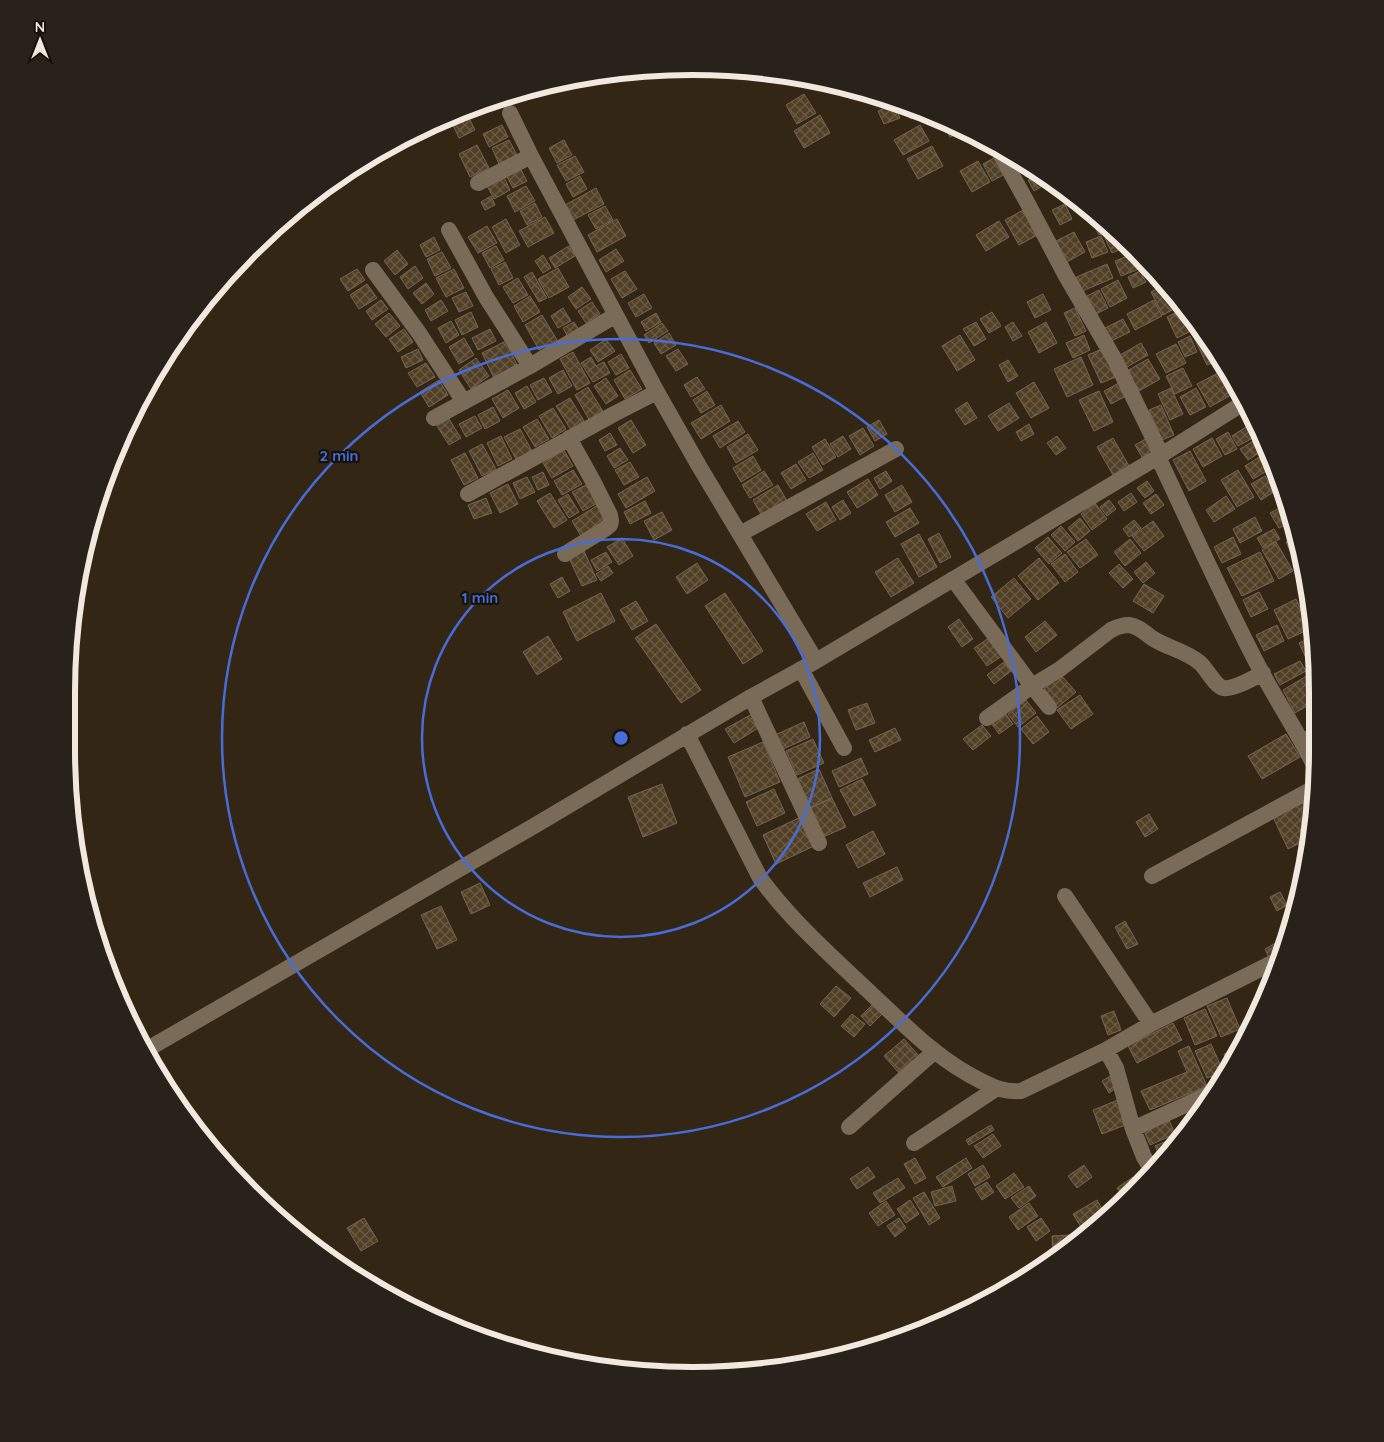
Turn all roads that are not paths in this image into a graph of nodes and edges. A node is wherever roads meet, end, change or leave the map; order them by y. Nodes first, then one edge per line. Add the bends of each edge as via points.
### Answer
1 (510, 113) dead end
2 (530, 156) junction
3 (1003, 160) edge
4 (478, 183) dead end
5 (449, 230) dead end
6 (373, 270) dead end
7 (616, 315) junction
8 (530, 366) junction
9 (657, 392) junction
10 (464, 402) junction
11 (1238, 406) edge
12 (434, 418) dead end
13 (569, 438) junction
14 (896, 449) dead end
15 (1160, 456) junction
16 (468, 494) dead end
17 (740, 534) junction
18 (564, 554) dead end
19 (953, 579) junction
20 (816, 661) junction
21 (802, 669) junction
22 (1263, 673) junction
23 (1032, 686) junction
24 (751, 697) junction
25 (1049, 707) dead end
26 (987, 718) dead end
27 (687, 734) junction
28 (1309, 738) edge
29 (844, 748) dead end
30 (1308, 791) edge
31 (819, 843) dead end
32 (1152, 876) dead end
33 (1065, 896) dead end
34 (1270, 964) edge
35 (1151, 1024) junction
36 (152, 1047) edge
37 (1106, 1050) junction
38 (934, 1052) junction
39 (997, 1088) junction
40 (1202, 1097) edge
41 (849, 1127) dead end
42 (1132, 1129) junction
43 (914, 1143) dead end
44 (1149, 1165) edge

1 - 2 street
2 - 4 street
2 - 7 street
3 - 15 street via 1115,360
5 - 8 street
6 - 10 street
7 - 8 street
7 - 9 street
8 - 10 street
9 - 13 street
9 - 17 street
10 - 12 street
11 - 15 street
13 - 16 street
13 - 18 street via 611,521 605,529
14 - 17 street
15 - 19 street
15 - 22 street via 1220,589
17 - 20 street
19 - 20 street
19 - 23 street
20 - 21 street
21 - 24 street
21 - 29 street
22 - 23 street via 1224,688 1193,657 1164,645 1131,625 1111,630
22 - 28 street
23 - 25 street
23 - 26 street
24 - 27 street
24 - 31 street
27 - 36 street
27 - 38 street via 760,878 772,894 809,935
30 - 32 street
33 - 35 street
34 - 35 street
35 - 37 street
37 - 39 street via 1020,1091 1008,1092
37 - 42 street via 1116,1068
38 - 39 street via 963,1072
38 - 41 street
39 - 43 street
40 - 42 street
42 - 44 street

